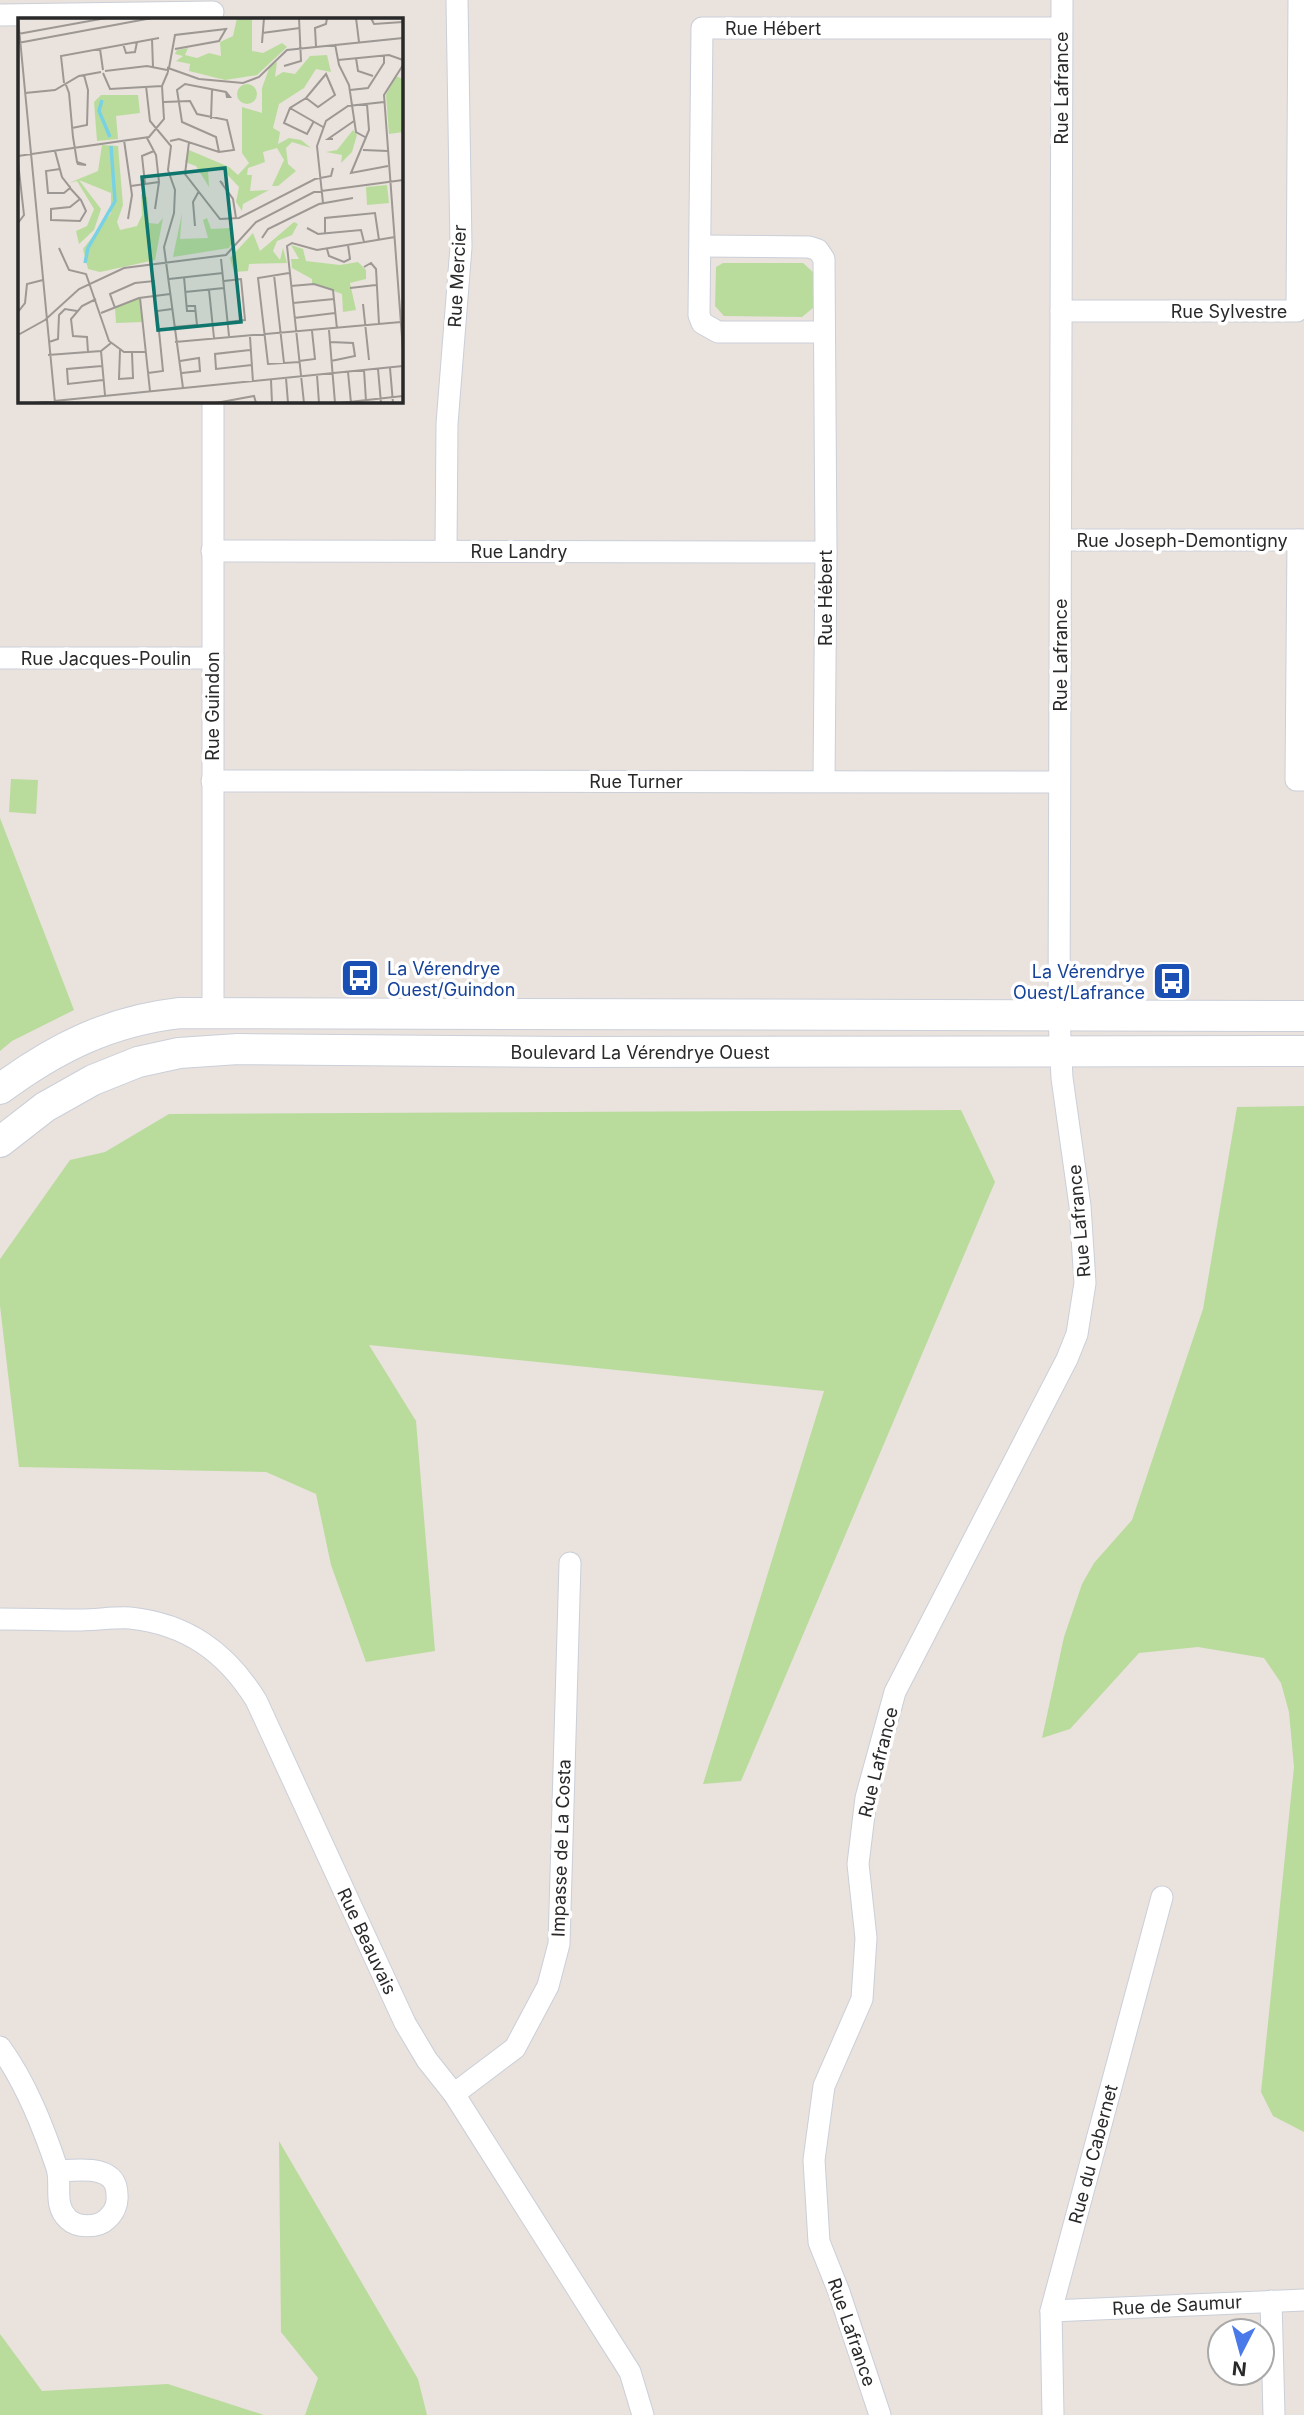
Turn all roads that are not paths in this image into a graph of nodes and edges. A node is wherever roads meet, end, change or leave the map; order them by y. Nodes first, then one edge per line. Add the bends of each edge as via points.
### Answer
1 (457, 0) edge
2 (1062, 0) edge
3 (1299, 0) edge
4 (213, 10) edge
5 (0, 15) edge
6 (1062, 28) junction
7 (702, 246) junction
8 (1061, 311) junction
9 (824, 332) junction
10 (213, 402) edge
11 (1061, 540) junction
12 (1301, 540) edge
13 (212, 551) junction
14 (446, 551) junction
15 (826, 552) junction
16 (0, 658) edge
17 (213, 658) junction
18 (1304, 780) edge
19 (212, 781) junction
20 (824, 781) junction
21 (1059, 782) junction
22 (212, 1012) junction
23 (1304, 1016) edge
24 (1059, 1017) junction
25 (1062, 1051) junction
26 (1304, 1051) edge
27 (0, 1089) edge
28 (0, 1142) edge
29 (570, 1563) dead end
30 (0, 1619) edge
31 (1162, 1896) dead end
32 (0, 2048) edge
33 (454, 2094) junction
34 (58, 2171) dead end
35 (1304, 2300) edge
36 (1271, 2301) junction
37 (1051, 2311) junction
38 (643, 2415) edge
39 (880, 2415) edge
40 (1053, 2415) edge
41 (1273, 2415) edge

1 - 14 street, Rue Mercier via 461,247 445,466
2 - 6 street, Rue Lafrance
3 - 8 street, Rue Sylvestre via 1297,311
4 - 5 street
6 - 7 street, Rue Hébert via 702,29
6 - 8 street, Rue Lafrance
7 - 9 street, Rue Hébert via 818,250 824,259
7 - 9 street, Rue Hébert via 699,315 710,330
8 - 11 street, Rue Lafrance
9 - 15 street, Rue Hébert
10 - 13 street, Rue Guindon
11 - 12 street, Rue Joseph-Demontigny
11 - 21 street, Rue Lafrance
12 - 18 street via 1296,780
13 - 14 street, Rue Landry
13 - 17 street, Rue Guindon
14 - 15 street, Rue Landry
15 - 20 street, Rue Hébert
16 - 17 street, Rue Jacques-Poulin
17 - 19 street, Rue Guindon
19 - 20 street, Rue Turner
19 - 22 street, Rue Guindon
20 - 21 street, Rue Turner
21 - 24 street, Rue Lafrance
22 - 24 main road, Boulevard La Vérendrye Ouest
22 - 27 main road, Boulevard La Vérendrye Ouest via 150,1017 97,1033 53,1052
23 - 24 main road, Boulevard La Vérendrye Ouest
24 - 25 street, Rue Lafrance
25 - 26 main road, Boulevard La Vérendrye Ouest
25 - 28 main road, Boulevard La Vérendrye Ouest via 191,1052 138,1062 93,1080 45,1107
25 - 39 street, Rue Lafrance via 1085,1283 1077,1334 1048,1399 895,1692 866,1798 858,1864 866,1938 862,2000 824,2085 814,2160 819,2242
29 - 33 street, Impasse de La Costa via 559,1944 548,1986 515,2048
30 - 33 street, Rue Beauvais via 128,1618 163,1624 216,1652 240,1675 256,1700 405,2023
31 - 37 street, Rue du Cabernet
32 - 34 street via 29,2095
33 - 38 street, Rue Beauvais via 630,2372
35 - 36 street, Rue de Saumur
36 - 37 street, Rue de Saumur
36 - 41 street
37 - 40 street, Rue du Cabernet

